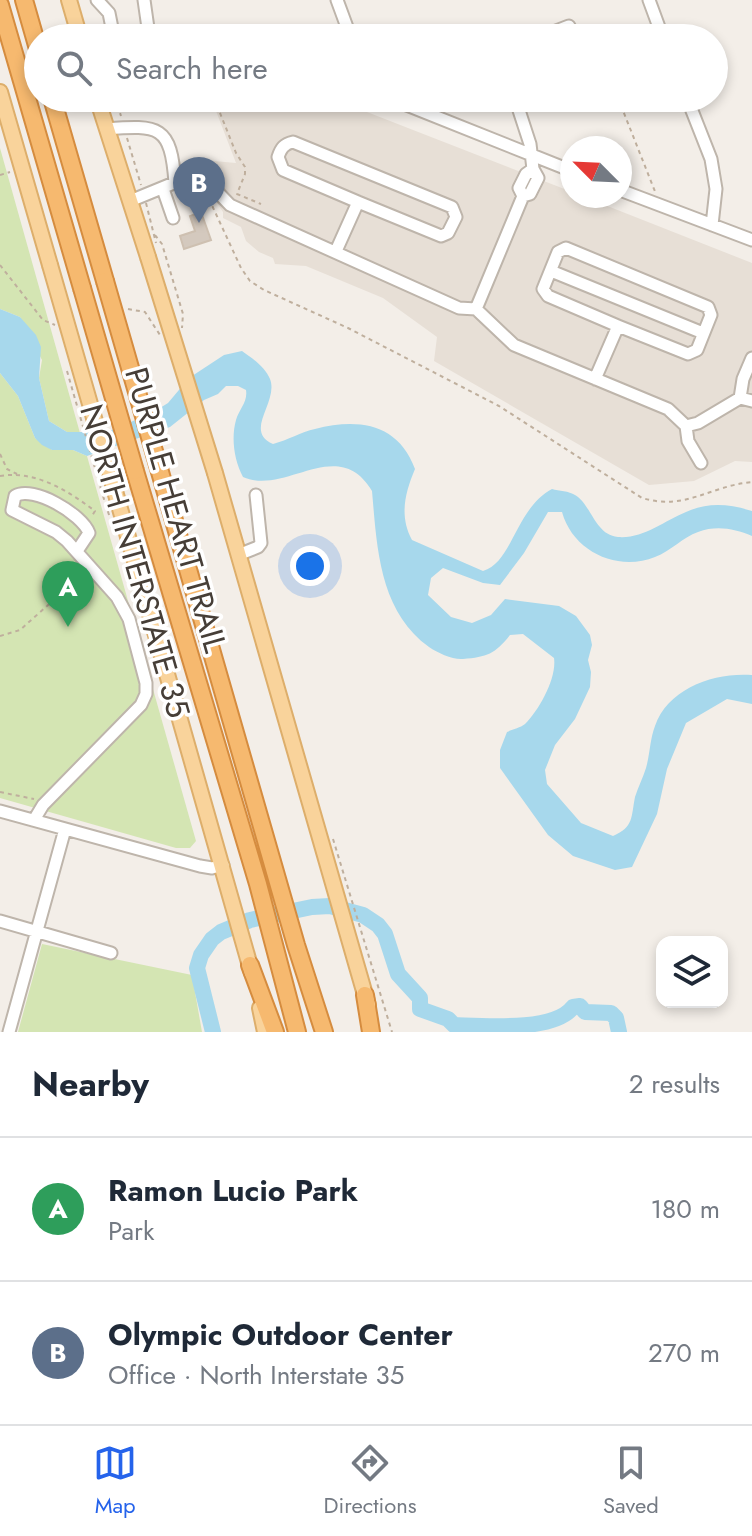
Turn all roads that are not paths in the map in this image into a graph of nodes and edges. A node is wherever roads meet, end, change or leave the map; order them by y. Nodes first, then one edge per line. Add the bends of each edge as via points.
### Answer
1 (24, 0) edge
2 (69, 0) edge
3 (97, 0) edge
4 (144, 0) edge
5 (337, 0) edge
6 (649, 0) edge
7 (0, 5) edge
8 (31, 24) edge
9 (76, 24) edge
10 (111, 24) edge
11 (147, 24) edge
12 (346, 24) edge
13 (658, 24) edge
14 (24, 88) edge
15 (0, 92) edge
16 (31, 112) edge
17 (56, 112) edge
18 (101, 112) edge
19 (425, 112) edge
20 (519, 112) edge
21 (693, 112) edge
22 (106, 129) junction
23 (532, 155) junction
24 (560, 166) edge
25 (175, 183) junction
26 (164, 192) junction
27 (632, 195) edge
28 (140, 200) junction
29 (358, 202) junction
30 (173, 218) dead end
31 (712, 225) junction
32 (752, 240) edge
33 (336, 251) junction
34 (551, 271) junction
35 (476, 309) junction
36 (618, 326) junction
37 (703, 333) junction
38 (752, 358) edge
39 (595, 379) junction
40 (746, 399) edge
41 (686, 426) junction
42 (701, 463) dead end
43 (256, 495) dead end
44 (77, 551) junction
45 (238, 555) junction
46 (0, 811) edge
47 (34, 820) junction
48 (65, 829) junction
49 (223, 865) junction
50 (0, 921) edge
51 (36, 931) junction
52 (111, 953) dead end
53 (249, 963) junction
54 (363, 988) joint
55 (9, 1032) edge
56 (265, 1032) edge
57 (275, 1032) edge
58 (297, 1032) edge
59 (324, 1032) edge
60 (374, 1032) edge

1 - 8 highway
2 - 9 main road
3 - 10 street
4 - 11 street
5 - 12 street
6 - 13 street
7 - 14 highway, PURPLE HEART TRAIL, bridge
15 - 49 main road, NORTH INTERSTATE 35, bridge
16 - 58 highway, PURPLE HEART TRAIL, bridge
17 - 59 highway, PURPLE HEART TRAIL, bridge
18 - 22 main road
19 - 23 street
20 - 23 street
21 - 31 street via 711,159 716,189
22 - 25 street via 149,127 162,134 172,153
22 - 28 main road
23 - 24 street
23 - 35 street via 538,178 530,194 523,196
25 - 26 street
25 - 33 street via 193,176 205,179 230,205
26 - 28 street
26 - 30 street
27 - 31 street
28 - 45 main road, bridge
29 - 29 street via 283,170 278,157 282,148 293,142 307,147 452,207 456,217 441,236
29 - 33 street
31 - 32 street
33 - 35 street via 459,308
34 - 36 street via 543,289 548,296
34 - 37 street
34 - 37 street via 558,252 566,248 708,307 711,315
35 - 39 street via 514,345
36 - 37 street via 688,354 697,350
36 - 39 street
38 - 40 street via 743,379
39 - 41 street via 668,409
40 - 41 street
41 - 42 street
43 - 45 street via 261,543
44 - 44 street via 56,532 12,510 15,496 27,492 85,524 89,533
44 - 47 street via 129,619 146,694
45 - 54 main road via 341,889
46 - 47 street
47 - 48 street
48 - 49 street via 200,866
48 - 51 street
49 - 53 main road, NORTH INTERSTATE 35
50 - 51 street
51 - 52 street
51 - 55 street
53 - 56 main road, NORTH INTERSTATE 35
53 - 57 highway
54 - 60 highway

